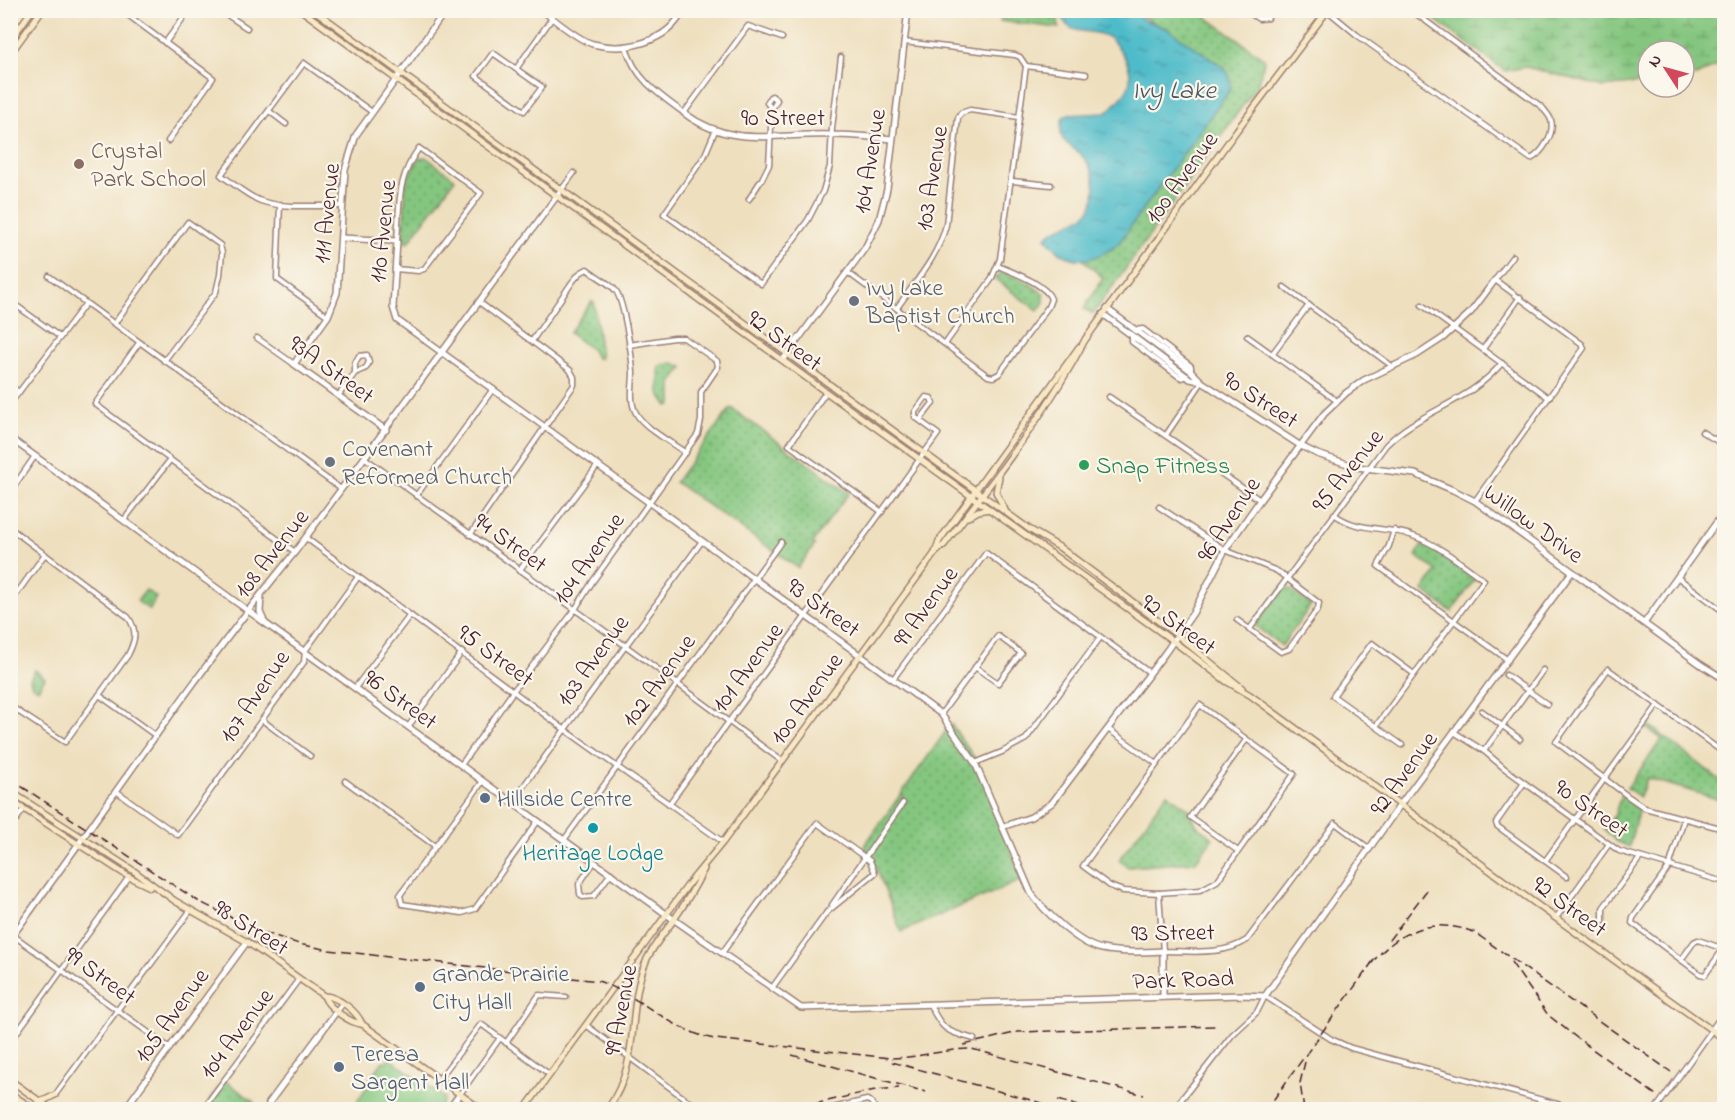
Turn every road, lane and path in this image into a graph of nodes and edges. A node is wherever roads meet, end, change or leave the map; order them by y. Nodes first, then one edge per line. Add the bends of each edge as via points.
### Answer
1 (32, 10) edge
2 (42, 10) edge
3 (121, 10) edge
4 (189, 10) edge
5 (220, 10) edge
6 (301, 10) edge
7 (314, 10) edge
8 (446, 10) edge
9 (542, 10) edge
10 (683, 10) edge
11 (908, 10) edge
12 (1245, 10) edge
13 (1411, 10) edge
14 (1328, 11) edge
15 (552, 18) junction
16 (1268, 18) dead end
17 (247, 28) dead end
18 (782, 38) dead end
19 (10, 40) edge
20 (904, 42) junction
21 (165, 43) junction
22 (626, 47) junction
23 (10, 54) edge
24 (842, 57) dead end
25 (1026, 66) junction
26 (516, 69) junction
27 (400, 73) junction
28 (1086, 74) dead end
29 (396, 80) junction
30 (772, 109) dead end
31 (269, 111) junction
32 (372, 112) junction
33 (684, 113) junction
34 (1019, 117) junction
35 (286, 124) dead end
36 (715, 131) junction
37 (831, 135) junction
38 (771, 137) junction
39 (892, 139) junction
40 (168, 141) dead end
41 (574, 173) dead end
42 (1012, 181) junction
43 (1051, 185) dead end
44 (562, 189) junction
45 (557, 196) junction
46 (749, 199) dead end
47 (280, 204) junction
48 (343, 206) junction
49 (341, 238) junction
50 (397, 241) junction
51 (1513, 256) dead end
52 (998, 266) junction
53 (395, 269) junction
54 (847, 272) junction
55 (49, 276) dead end
56 (1495, 280) junction
57 (1284, 287) dead end
58 (1520, 297) junction
59 (10, 301) edge
60 (479, 302) junction
61 (86, 303) junction
62 (1309, 305) junction
63 (1422, 305) dead end
64 (897, 308) junction
65 (1105, 312) junction
66 (328, 316) junction
67 (397, 320) joint
68 (114, 324) junction
69 (1455, 329) junction
70 (1133, 333) junction
71 (1247, 336) dead end
72 (60, 337) junction
73 (257, 338) dead end
74 (1086, 338) junction
75 (532, 341) junction
76 (139, 343) junction
77 (945, 344) junction
78 (629, 345) junction
79 (1483, 349) junction
80 (441, 352) junction
81 (787, 354) junction
82 (1272, 354) junction
83 (783, 360) junction
84 (164, 361) junction
85 (1502, 363) junction
86 (294, 364) junction
87 (1392, 366) junction
88 (355, 373) junction
89 (1189, 374) junction
90 (1202, 382) junction
91 (10, 386) edge
92 (493, 389) junction
93 (19, 392) junction
94 (826, 392) junction
95 (338, 396) junction
96 (1109, 397) dead end
97 (1549, 398) junction
98 (1337, 401) junction
99 (10, 404) edge
100 (920, 420) junction
101 (545, 428) junction
102 (386, 430) junction
103 (1702, 432) dead end
104 (1166, 435) junction
105 (10, 438) edge
106 (1725, 445) edge
107 (1301, 446) junction
108 (686, 453) junction
109 (35, 456) junction
110 (922, 456) junction
111 (364, 458) junction
112 (170, 460) junction
113 (598, 465) junction
114 (1368, 468) junction
115 (1000, 473) junction
116 (341, 489) junction
117 (976, 491) junction
118 (10, 492) edge
119 (982, 495) junction
120 (416, 496) junction
121 (975, 498) junction
122 (1260, 500) junction
123 (1474, 501) junction
124 (650, 503) junction
125 (1159, 507) dead end
126 (990, 509) junction
127 (882, 512) junction
128 (1006, 512) junction
129 (1725, 512) edge
130 (1334, 514) junction
131 (964, 519) junction
132 (124, 520) junction
133 (10, 528) edge
134 (1394, 530) junction
135 (470, 535) junction
136 (306, 538) junction
137 (702, 541) junction
138 (781, 542) dead end
139 (1225, 550) junction
140 (295, 552) junction
141 (935, 553) junction
142 (45, 554) junction
143 (519, 571) junction
144 (1572, 572) junction
145 (358, 577) junction
146 (1677, 577) junction
147 (1287, 578) junction
148 (754, 579) junction
149 (261, 594) junction
150 (10, 603) edge
151 (249, 611) junction
152 (574, 611) junction
153 (1725, 612) edge
154 (410, 615) junction
155 (806, 616) junction
156 (1237, 620) dead end
157 (1454, 620) junction
158 (264, 622) junction
159 (1645, 622) junction
160 (1249, 630) junction
161 (1178, 634) junction
162 (1100, 638) junction
163 (1173, 641) junction
164 (624, 646) junction
165 (305, 651) junction
166 (462, 652) junction
167 (860, 655) junction
168 (1508, 660) junction
169 (975, 667) junction
170 (1543, 670) dead end
171 (1150, 673) junction
172 (1414, 674) junction
173 (1506, 675) dead end
174 (893, 679) junction
175 (1725, 679) edge
176 (678, 684) junction
177 (355, 688) junction
178 (514, 690) junction
179 (1528, 690) junction
180 (99, 695) junction
181 (1250, 695) junction
182 (1547, 704) dead end
183 (1658, 705) junction
184 (10, 706) edge
185 (1482, 711) dead end
186 (940, 714) junction
187 (262, 720) junction
188 (729, 722) junction
189 (1376, 726) junction
190 (1502, 726) junction
191 (408, 727) junction
192 (564, 729) junction
193 (1108, 729) junction
194 (1454, 732) junction
195 (156, 736) junction
196 (1520, 739) dead end
197 (1246, 740) junction
198 (1402, 745) dead end
199 (1484, 751) junction
200 (1725, 753) edge
201 (310, 756) dead end
202 (782, 761) junction
203 (975, 763) junction
204 (1157, 764) junction
205 (461, 765) junction
206 (617, 766) junction
207 (1605, 778) junction
208 (345, 781) dead end
209 (483, 781) junction
210 (1524, 783) junction
211 (10, 791) edge
212 (116, 791) junction
213 (10, 800) edge
214 (512, 802) junction
215 (903, 803) dead end
216 (669, 804) junction
217 (1400, 806) junction
218 (24, 809) junction
219 (1576, 819) junction
220 (1684, 819) junction
221 (538, 821) junction
222 (1002, 827) junction
223 (10, 828) edge
224 (1725, 829) edge
225 (82, 838) junction
226 (564, 840) junction
227 (723, 842) junction
228 (1609, 844) junction
229 (78, 845) junction
230 (435, 846) junction
231 (1371, 849) junction
232 (1238, 851) junction
233 (866, 858) junction
234 (1640, 858) junction
235 (594, 861) junction
236 (1545, 861) junction
237 (705, 865) junction
238 (1669, 867) junction
239 (611, 873) junction
240 (129, 877) junction
241 (1567, 877) dead end
242 (1725, 882) edge
243 (160, 892) junction
244 (1159, 893) junction
245 (190, 911) junction
246 (828, 912) junction
247 (666, 914) junction
248 (1556, 918) junction
249 (674, 920) junction
250 (1603, 921) dead end
251 (12, 936) edge
252 (247, 942) junction
253 (1724, 948) edge
254 (1162, 951) junction
255 (722, 953) junction
256 (1681, 960) junction
257 (62, 969) junction
258 (299, 979) junction
259 (772, 989) junction
260 (324, 996) junction
261 (1265, 996) junction
262 (566, 997) dead end
263 (1163, 997) junction
264 (342, 1004) junction
265 (930, 1005) junction
266 (118, 1009) junction
267 (337, 1010) junction
268 (1725, 1013) edge
269 (362, 1024) junction
270 (586, 1025) junction
271 (1712, 1030) junction
272 (500, 1038) junction
273 (974, 1039) dead end
274 (1725, 1039) edge
275 (10, 1042) edge
276 (506, 1043) junction
277 (170, 1048) junction
278 (631, 1058) junction
279 (549, 1074) junction
280 (439, 1079) junction
281 (10, 1080) edge
282 (10, 1093) edge
283 (460, 1094) junction
284 (55, 1095) junction
285 (40, 1101) junction
286 (34, 1110) edge
287 (53, 1110) edge
288 (124, 1110) edge
289 (202, 1110) edge
290 (268, 1110) edge
291 (448, 1110) edge
292 (482, 1110) edge
293 (524, 1110) edge
294 (607, 1110) edge
295 (700, 1110) edge
296 (824, 1110) edge
297 (876, 1110) edge
298 (1173, 1110) edge
299 (1579, 1110) edge
300 (1654, 1110) edge

1 - 19 main road
2 - 23 main road
3 - 21 street
4 - 21 street
5 - 17 street
6 - 29 main road, 92 Street
7 - 27 main road, 92 Street
8 - 27 street, 111 Avenue
9 - 15 street
10 - 22 street via 663,33
11 - 20 street, 104 Avenue
12 - 16 street via 1259,19
13 - 14 street via 1542,107 1551,120 1551,128 1538,156 1531,159
14 - 65 main road, 100 Avenue
15 - 22 street via 591,44
15 - 26 street
18 - 33 street via 748,26
20 - 25 street via 1015,55
20 - 39 street, 104 Avenue
21 - 40 street via 213,78
22 - 33 street, 90 Street via 634,69 646,84
24 - 37 street
25 - 28 street
25 - 34 street
26 - 26 street via 494,53 476,76 524,111 542,87
27 - 29 street, 111 Avenue
27 - 44 main road, 92 Street
29 - 32 street, 111 Avenue
29 - 45 main road, 92 Street
30 - 38 street
31 - 32 street via 304,63
31 - 35 street
31 - 47 street via 221,175 253,198
32 - 48 street, 111 Avenue via 356,135 345,170
33 - 36 street, 90 Street
34 - 42 street
34 - 64 street, 103 Avenue via 961,113 946,225 931,261
36 - 37 street via 704,157 664,214 761,284 820,199 828,174
36 - 38 street, 90 Street via 746,138
37 - 38 street, 90 Street
37 - 39 street, 90 Street
38 - 46 street via 769,165
39 - 54 street, 104 Avenue via 883,211 870,239
41 - 44 street
42 - 43 street
42 - 52 street
44 - 45 street, 108 Avenue
44 - 81 main road, 92 Street
45 - 60 street, 108 Avenue
45 - 83 main road, 92 Street
47 - 48 street
47 - 66 street via 277,279
48 - 49 street, 111 Avenue
49 - 50 street
49 - 66 street, 111 Avenue via 337,293
50 - 53 street, 110 Avenue
50 - 53 street, 110 Avenue via 401,181 419,148 481,192 424,269
51 - 56 street, 96 Avenue
52 - 77 street
52 - 77 street via 1027,279 1050,297 1048,307 993,377
53 - 67 street, 110 Avenue via 393,307
54 - 64 street
54 - 81 street, 104 Avenue
55 - 61 street
56 - 58 street
56 - 69 street, 96 Avenue
57 - 62 street
58 - 79 street
58 - 97 street via 1584,348
59 - 72 street
60 - 75 street
60 - 80 street, 108 Avenue
61 - 68 street
61 - 72 street
62 - 82 street
62 - 87 street
63 - 69 street
64 - 77 street
65 - 70 street, 90 Street
65 - 74 main road, 100 Avenue
66 - 86 street, 111 Avenue
67 - 80 street, 93 Street
68 - 76 street
68 - 84 street via 188,222 219,245 220,275 216,292
69 - 79 street
69 - 87 street, 96 Avenue via 1424,351
70 - 89 street, 90 Street
70 - 89 street via 1132,342 1178,376
71 - 82 street
72 - 93 street
73 - 86 street, 93A Street
74 - 115 main road, 100 Avenue via 1058,389
74 - 117 main road, 100 Avenue
75 - 78 street via 573,281 587,269 616,291
75 - 101 street via 570,370 574,381
76 - 84 street
76 - 112 street via 95,404
78 - 108 street via 636,414
78 - 108 street, 104 Avenue via 684,338 719,363 701,392 700,429
79 - 85 street
80 - 92 street, 93 Street
80 - 102 street, 108 Avenue
81 - 83 street, 104 Avenue
81 - 110 main road, 92 Street
82 - 98 street
83 - 94 main road, 92 Street
84 - 116 street
85 - 97 street
85 - 114 street, 95 Avenue via 1468,394 1400,432
86 - 95 street, 93A Street
87 - 98 street, 96 Avenue via 1364,380
88 - 88 street via 366,368 367,355 359,356
88 - 95 street
89 - 90 street, 90 Street
90 - 104 street
90 - 107 street, 90 Street
91 - 93 street
92 - 101 street, 93 Street
92 - 120 street
93 - 99 street
94 - 110 main road, 92 Street
94 - 127 street via 789,445
95 - 102 street, 93A Street
96 - 104 street
97 - 123 street
98 - 107 street, 96 Avenue
100 - 100 street via 933,403 931,398 926,397 915,412
100 - 110 street, 101 Avenue via 938,434
101 - 113 street, 93 Street
101 - 135 street
102 - 111 street, 108 Avenue
103 - 106 street
104 - 122 street
105 - 109 street, 96 Street
107 - 114 street, Willow Drive via 1332,460
107 - 122 street, 96 Avenue
108 - 124 street, 104 Avenue
109 - 118 street
109 - 132 street, 96 Street
110 - 117 main road, 92 Street
110 - 121 main road, 92 Street
110 - 127 street, 101 Avenue
111 - 116 street, 108 Avenue
111 - 120 street, 94 Street
112 - 132 street
112 - 140 street
113 - 124 street, 93 Street
113 - 143 street
114 - 123 street, Willow Drive via 1424,477
114 - 130 street, 95 Avenue
115 - 119 main road, 100 Avenue
115 - 128 main road via 996,492
116 - 136 street, 108 Avenue
117 - 119 main road, 92 Street
117 - 121 main road, 100 Avenue
119 - 121 main road, 100 Avenue
119 - 128 main road, 92 Street
120 - 135 street, 94 Street
121 - 126 main road, 92 Street
121 - 131 main road, 100 Avenue
121 - 141 main road, 100 Avenue via 939,541
122 - 139 street, 96 Avenue
123 - 144 street, Willow Drive
124 - 137 street, 93 Street
124 - 152 street, 104 Avenue
125 - 139 street
126 - 131 main road
126 - 163 main road, 92 Street
127 - 155 street, 101 Avenue
128 - 161 main road, 92 Street
129 - 146 street
130 - 134 street via 1352,525
130 - 147 street, 95 Avenue
131 - 141 main road, 100 Avenue
132 - 151 street, 96 Street
133 - 142 street
134 - 157 street via 1378,566
134 - 157 street via 1428,542 1484,580
135 - 143 street, 94 Street
136 - 140 street, 108 Avenue
136 - 145 street, 95 Street
137 - 148 street, 93 Street
137 - 164 street, 103 Avenue
138 - 148 street, 102 Avenue
139 - 147 street
139 - 161 street, 96 Avenue
140 - 149 street, 108 Avenue
141 - 167 main road, 100 Avenue
142 - 150 street
142 - 180 street via 129,617 134,626 135,641 128,655
143 - 152 street, 94 Street
144 - 159 street, Willow Drive
144 - 168 street, 92 Avenue
145 - 154 street, 95 Street
145 - 165 street, 107 Avenue
146 - 153 street
146 - 159 street
147 - 160 street, 95 Avenue
147 - 160 street via 1319,604 1318,609 1288,649 1281,652
148 - 155 street, 93 Street
148 - 176 street, 102 Avenue
149 - 151 street, 108 Avenue
149 - 158 street
151 - 158 street, 96 Street
151 - 195 street, 108 Avenue
152 - 164 street, 94 Street
152 - 178 street, 104 Avenue
154 - 166 street, 95 Street
154 - 177 street
155 - 167 street, 93 Street
155 - 188 street, 101 Avenue
156 - 160 street
157 - 168 street
157 - 172 street
158 - 165 street, 96 Street
159 - 175 street, Willow Drive
161 - 163 street, 96 Avenue
161 - 181 main road, 92 Street
162 - 171 street
162 - 174 street, 99 Avenue via 986,554
162 - 203 street via 1026,739
163 - 171 street, 96 Avenue
163 - 181 main road, 92 Street
164 - 176 street, 94 Street
164 - 192 street, 103 Avenue
165 - 177 street, 96 Street
165 - 187 street, 107 Avenue via 304,662
166 - 178 street, 95 Street
166 - 191 street
167 - 174 street, 93 Street
167 - 202 main road, 100 Avenue
168 - 194 street, 92 Avenue
169 - 169 street via 998,683 1021,652 998,636
169 - 186 street
170 - 179 street
171 - 193 street, 96 Avenue
172 - 189 street
172 - 189 street via 1372,643 1333,696
173 - 179 street
174 - 186 street, 93 Street
176 - 188 street, 94 Street
176 - 206 street, 102 Avenue
177 - 191 street, 96 Street
178 - 192 street, 95 Street
178 - 205 street, 104 Avenue
179 - 182 street
179 - 190 street
180 - 184 street via 65,742
180 - 195 street
181 - 217 main road, 92 Street
183 - 200 street
183 - 207 street
183 - 207 street via 1608,669 1556,742
185 - 190 street
186 - 203 street, 93 Street
187 - 201 street
187 - 212 street, 107 Avenue via 178,836
188 - 202 street, 94 Street
188 - 216 street, 101 Avenue
189 - 198 street
190 - 196 street
190 - 199 street
191 - 205 street, 96 Street
192 - 206 street, 95 Street
192 - 214 street, 103 Avenue
193 - 204 street
193 - 222 street, 96 Avenue via 1052,803 1031,817
194 - 199 street, 90 Street
194 - 217 street, 92 Avenue
195 - 212 street, 108 Avenue
197 - 204 street via 1200,705
197 - 232 street via 1294,774
197 - 232 street via 1190,817
199 - 210 street, 90 Street
202 - 227 main road, 100 Avenue
203 - 222 street, 93 Street
204 - 244 street via 1083,867 1123,891
205 - 209 street, 96 Street
206 - 216 street, 95 Street
206 - 226 street, 102 Avenue
207 - 219 street
207 - 220 street via 1645,808
208 - 230 street
209 - 214 street, 96 Street
209 - 230 street
210 - 219 street, 90 Street
210 - 236 street via 1496,823
211 - 225 main road, 98 Street
212 - 225 street, 108 Avenue
213 - 218 main road, 98 Street
214 - 221 street, 96 Street
215 - 233 street
216 - 227 street, 95 Street
217 - 231 street, 92 Avenue
217 - 248 main road, 92 Street
218 - 223 street
218 - 229 main road, 98 Street
219 - 228 street, 90 Street
219 - 236 street
220 - 224 street
220 - 238 street
221 - 226 street, 96 Street
221 - 230 street via 475,909 462,913 402,904 400,896
222 - 254 street, 93 Street via 1031,893 1054,919 1101,949
225 - 229 street, 108 Avenue
225 - 243 main road, 98 Street
226 - 235 street, 96 Street
227 - 237 main road, 100 Avenue
228 - 234 street, 90 Street
228 - 248 street
229 - 240 main road, 98 Street
229 - 251 street, 108 Avenue
231 - 254 street, 93 Street via 1335,823 1247,940 1223,950
231 - 261 street, 92 Avenue
232 - 244 street via 1217,881 1200,890
233 - 246 street
233 - 246 street via 875,873
233 - 255 street via 817,823
234 - 238 street, 90 Street
234 - 250 street via 1604,908
235 - 239 street, 96 Street
235 - 239 street via 579,885 583,897 594,896
236 - 241 street
237 - 247 main road, 100 Avenue
237 - 249 main road, 100 Avenue
238 - 242 street, 90 Street
238 - 256 street via 1632,923
239 - 247 street, 96 Street
240 - 243 main road, 98 Street
240 - 257 street
243 - 245 main road, 98 Street
244 - 254 street
245 - 252 main road, 98 Street
245 - 266 street
246 - 259 street
247 - 249 street, 96 Street
247 - 270 main road, 100 Avenue
248 - 271 main road, 92 Street
249 - 255 street, 96 Street
249 - 278 main road, 99 Avenue via 654,946 642,972
251 - 257 street, 99 Street
252 - 258 main road, 98 Street
252 - 277 street, 105 Avenue
253 - 256 street via 1694,942
253 - 256 street via 1705,975
254 - 263 street
255 - 259 street, 96 Street
257 - 266 street, 99 Street
257 - 275 street
258 - 260 main road, 98 Street
258 - 289 street, 104 Avenue
259 - 265 street, Park Road via 801,1008
260 - 264 main road, 98 Street via 332,996
260 - 267 main road, 98 Street
261 - 263 street, Park Road
261 - 298 street via 1257,1012 1233,1035
261 - 299 street, Park Road via 1351,1048
262 - 276 street via 539,995
263 - 265 street, Park Road
264 - 267 street
264 - 269 main road, 98 Street via 359,1016
265 - 273 street via 940,1024 950,1032
266 - 277 street, 99 Street
266 - 284 street
267 - 269 main road, 98 Street via 354,1023
267 - 290 street via 269,1103
268 - 271 street
269 - 280 main road, 98 Street
270 - 278 street
270 - 279 main road, 100 Avenue
271 - 274 main road, 92 Street
271 - 300 street
272 - 276 street
272 - 280 street via 481,1024
272 - 283 street
276 - 279 street
277 - 288 street, 105 Avenue
278 - 294 main road, 99 Avenue via 622,1085
278 - 295 street
279 - 293 main road, 100 Avenue
280 - 283 main road, 98 Street
281 - 285 main road
282 - 286 main road
283 - 291 street
283 - 292 main road, 98 Street
284 - 285 main road
284 - 287 main road
285 - 287 main road
296 - 297 street via 867,1100

